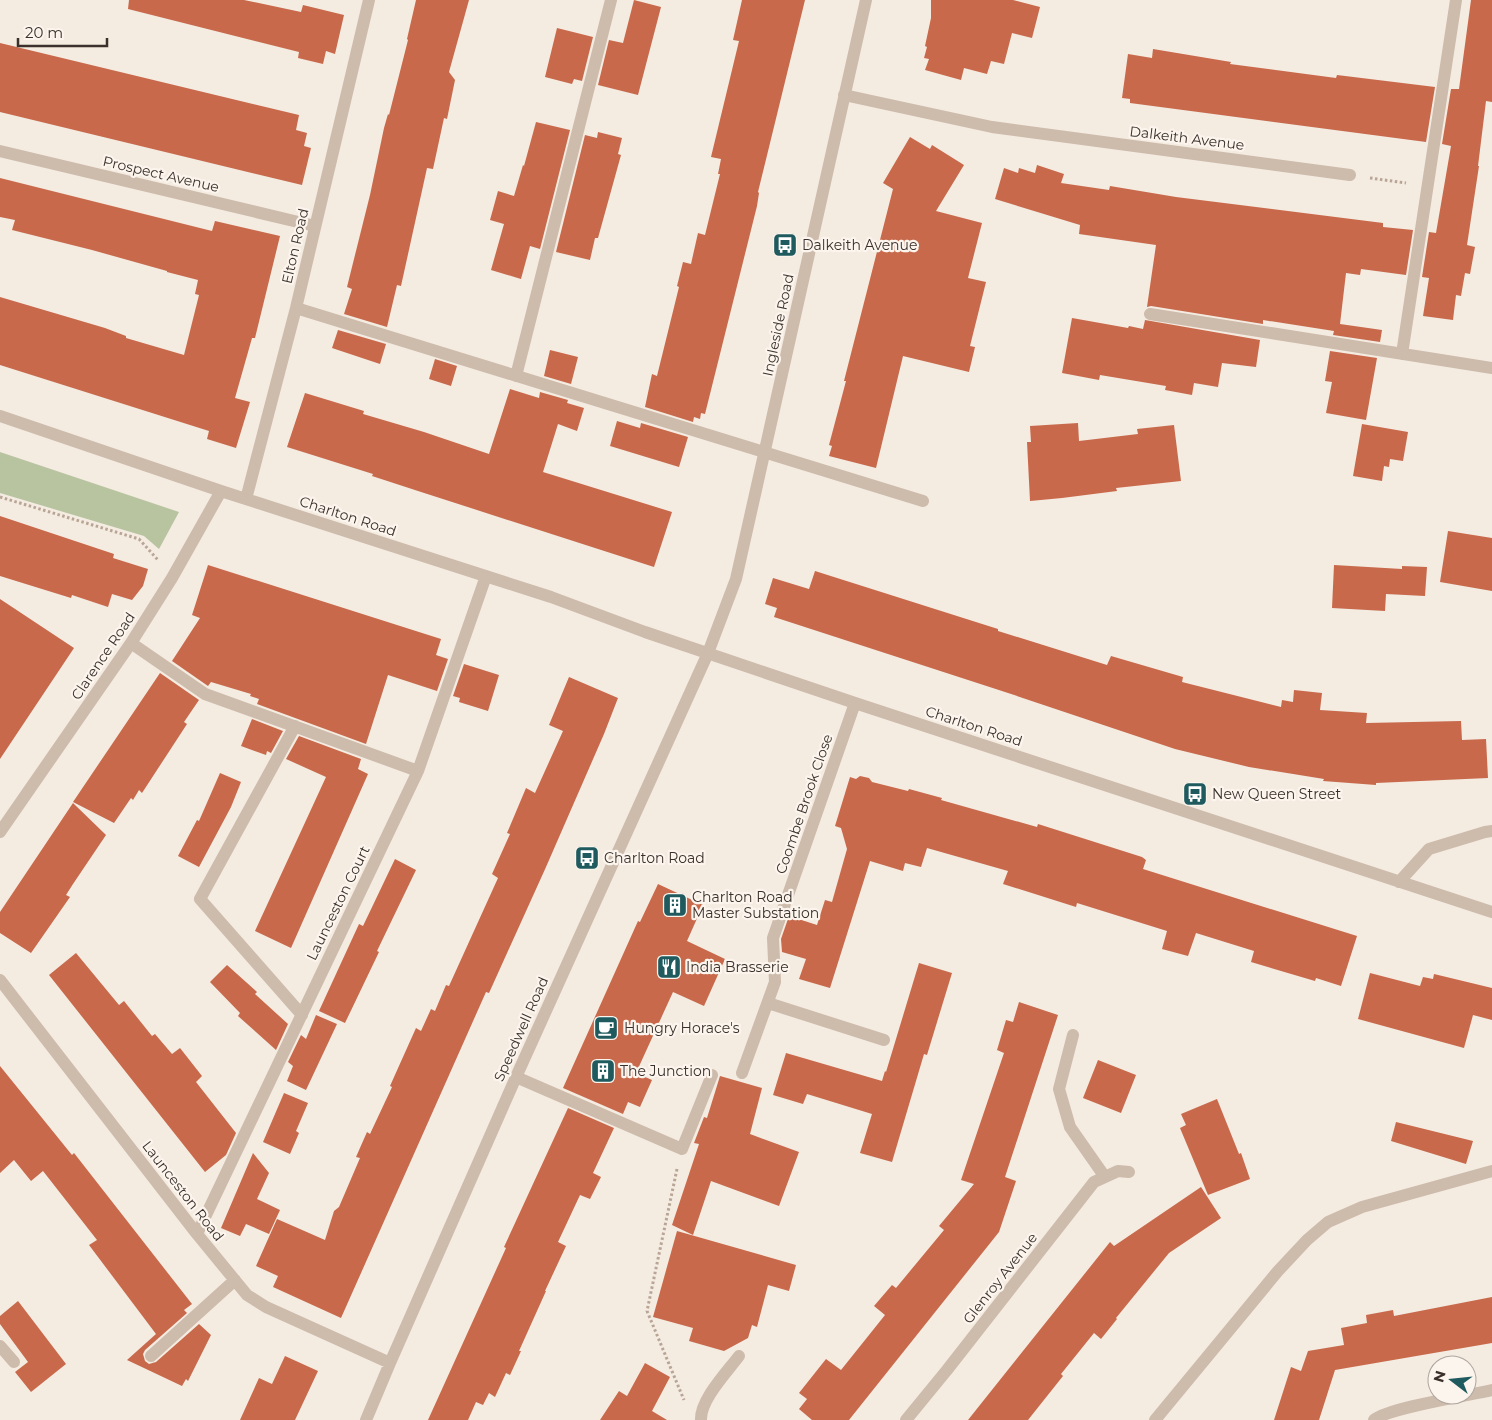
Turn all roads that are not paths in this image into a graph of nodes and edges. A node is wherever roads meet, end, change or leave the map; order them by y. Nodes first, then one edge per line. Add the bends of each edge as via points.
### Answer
1 (369, 0) edge
2 (611, 0) edge
3 (866, 0) edge
4 (1456, 0) edge
5 (844, 95) junction
6 (0, 151) edge
7 (1350, 175) road end
8 (315, 226) junction
9 (296, 308) junction
10 (1150, 314) dead end
11 (1402, 354) junction
12 (1492, 368) edge
13 (516, 376) junction
14 (0, 416) edge
15 (765, 454) junction
16 (221, 491) junction
17 (246, 499) junction
18 (923, 501) dead end
19 (486, 576) junction
20 (131, 643) junction
21 (708, 653) junction
22 (855, 702) junction
23 (295, 726) junction
24 (418, 771) junction
25 (1492, 831) edge
26 (0, 832) edge
27 (1399, 882) junction
28 (1492, 912) edge
29 (0, 980) edge
30 (768, 1003) junction
31 (302, 1015) junction
32 (1073, 1035) dead end
33 (884, 1040) dead end
34 (742, 1073) dead end
35 (712, 1075) dead end
36 (516, 1077) junction
37 (1492, 1171) edge
38 (1129, 1172) dead end
39 (1105, 1177) junction
40 (197, 1234) junction
41 (235, 1280) junction
42 (0, 1346) edge
43 (151, 1356) dead end
44 (739, 1356) dead end
45 (14, 1362) dead end
46 (390, 1363) junction
47 (1492, 1390) edge
48 (366, 1420) edge
49 (701, 1420) edge
50 (906, 1420) edge
51 (1155, 1420) edge
52 (1374, 1420) edge

1 - 8 street, Elton Road
2 - 13 street
3 - 5 street, Ingleside Road
4 - 11 street
5 - 7 street, Dalkeith Avenue via 992,127
5 - 15 street, Ingleside Road
6 - 8 street, Prospect Avenue
8 - 9 street, Elton Road
9 - 13 street
9 - 17 street, Elton Road
10 - 11 street
11 - 12 street
13 - 15 street
14 - 16 street, Charlton Road
15 - 18 street
15 - 21 street, Ingleside Road via 736,579
16 - 17 street, Charlton Road
16 - 20 street, Clarence Road
17 - 19 street, Charlton Road
19 - 21 street, Charlton Road
19 - 24 street, Launceston Court
20 - 23 street via 206,694
20 - 26 street, Clarence Road
21 - 22 street, Charlton Road
21 - 36 street, Speedwell Road
22 - 27 street, Charlton Road
22 - 30 street, Coombe Brook Close via 773,938 775,982
23 - 24 street
23 - 31 street via 200,899
24 - 31 street, Launceston Court
25 - 27 street via 1429,849
27 - 28 street, Charlton Road
29 - 40 street, Launceston Road
30 - 33 street
30 - 34 street, Coombe Brook Close
31 - 40 street, Launceston Court
32 - 39 street via 1059,1089 1070,1127
35 - 36 street via 682,1149
36 - 46 street, Speedwell Road
37 - 51 street via 1362,1207 1328,1222 1278,1271
38 - 39 street, Glenroy Avenue via 1118,1171
39 - 50 street, Glenroy Avenue via 1094,1182
40 - 41 street, Launceston Road
41 - 43 street
41 - 46 street, Launceston Road via 247,1295 266,1307
42 - 45 street
44 - 49 street via 708,1398
46 - 48 street, Speedwell Road
47 - 52 street via 1393,1411

